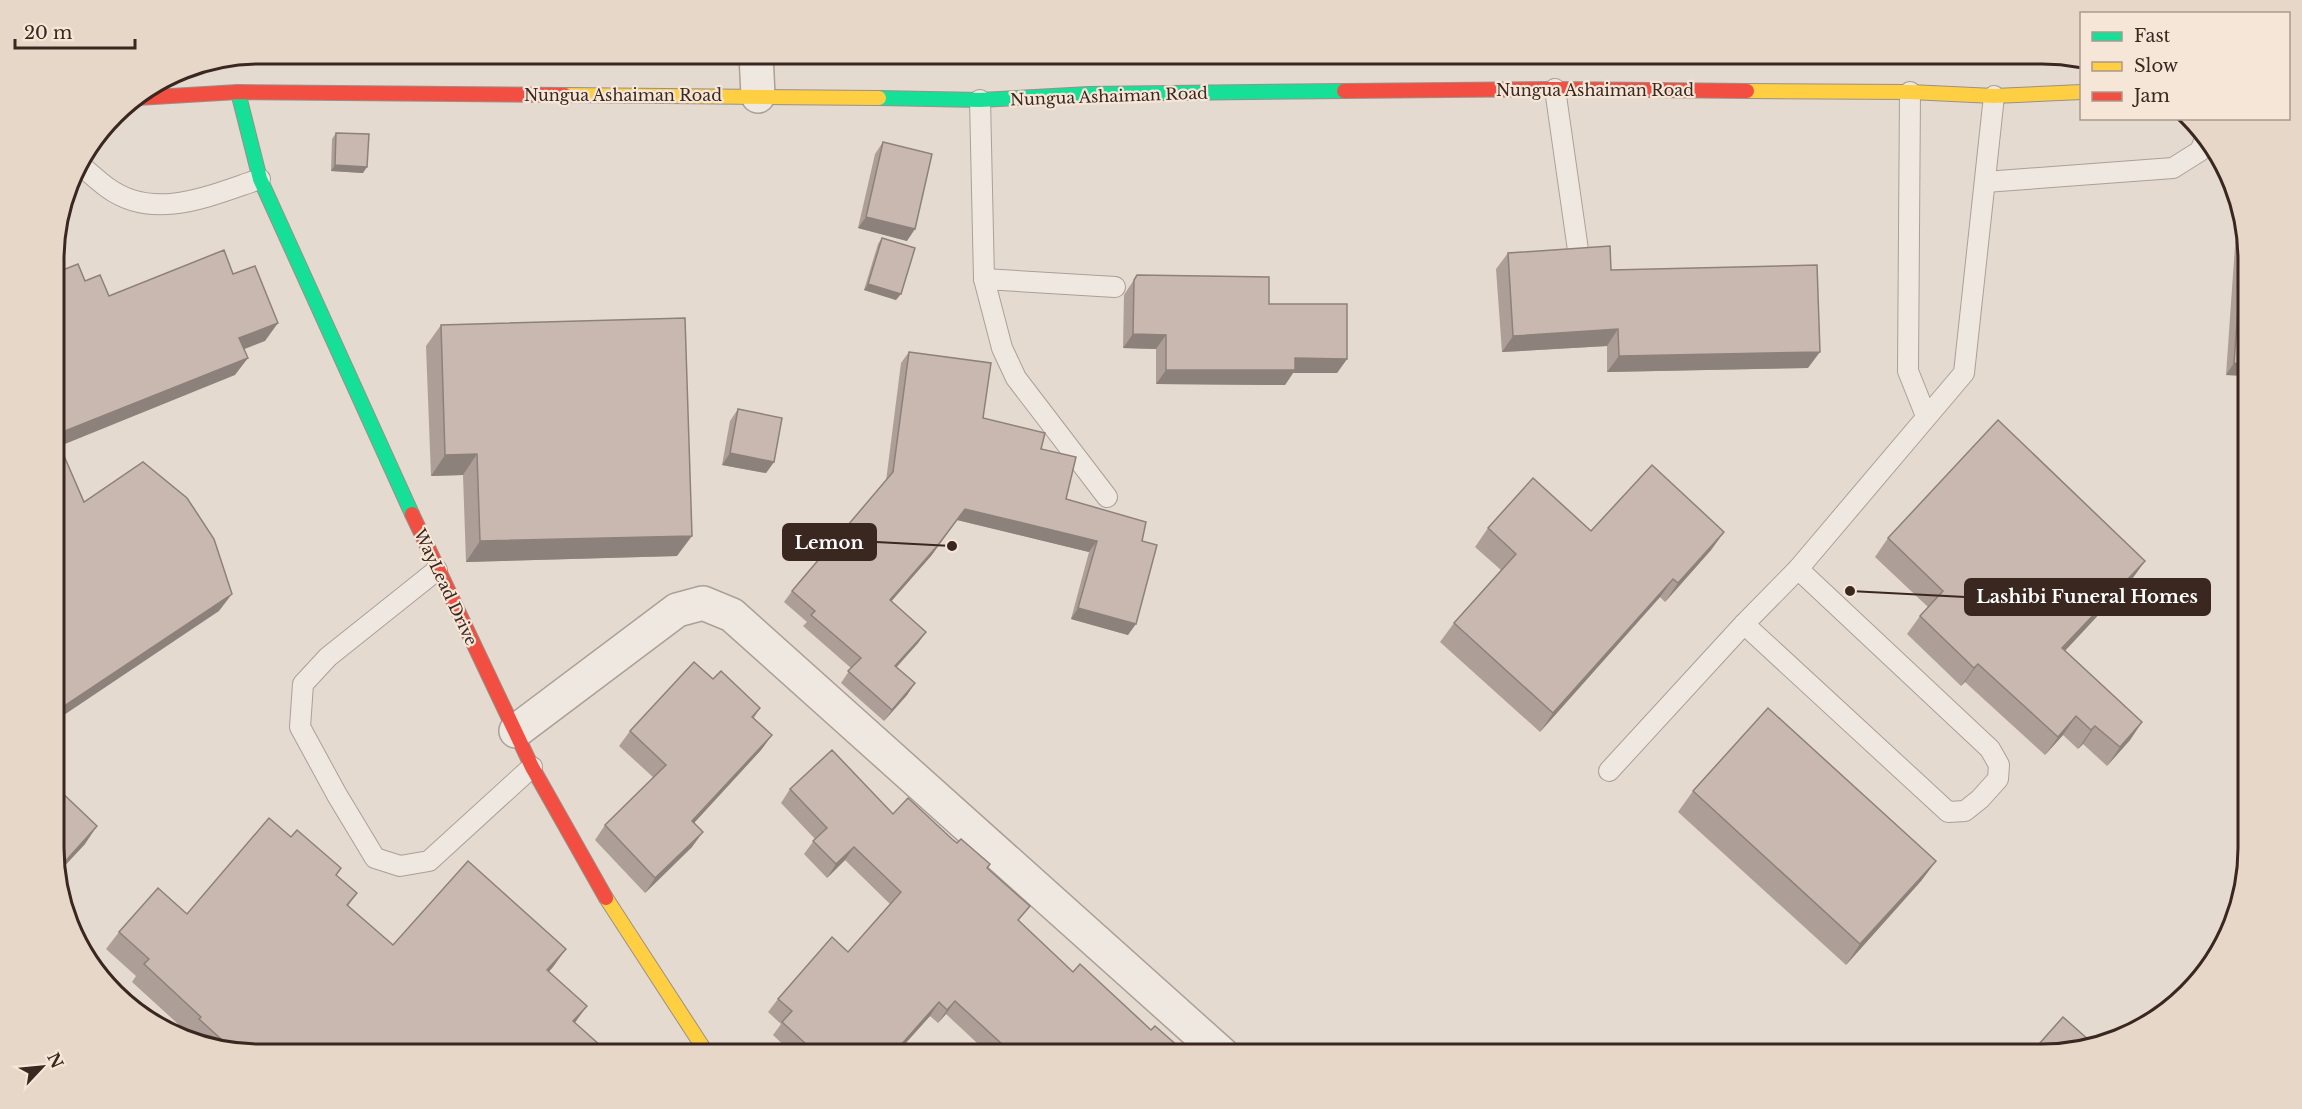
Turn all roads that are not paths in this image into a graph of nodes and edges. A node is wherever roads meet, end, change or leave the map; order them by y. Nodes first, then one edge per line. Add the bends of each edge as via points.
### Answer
1 (756, 64) edge
2 (1555, 89) junction
3 (238, 92) junction
4 (1910, 92) junction
5 (2080, 92) edge
6 (758, 96) junction
7 (1994, 96) junction
8 (153, 97) edge
9 (980, 100) junction
10 (2201, 148) edge
11 (87, 170) edge
12 (260, 179) junction
13 (1985, 182) junction
14 (1578, 250) edge
15 (984, 279) junction
16 (1115, 287) dead end
17 (1926, 416) junction
18 (1107, 497) dead end
19 (1798, 568) junction
20 (437, 570) junction
21 (1744, 624) junction
22 (516, 731) junction
23 (532, 767) junction
24 (1609, 771) dead end
25 (1211, 1044) edge
26 (701, 1045) edge

1 - 6 street
2 - 4 main road, Nungua Ashaiman Road
2 - 9 main road, Nungua Ashaiman Road via 1089,94
2 - 14 lane
3 - 6 main road, Nungua Ashaiman Road
3 - 8 main road, Nungua Ashaiman Road
3 - 12 main road, WayLead Drive
4 - 7 main road, Nungua Ashaiman Road
4 - 17 lane via 1908,371
5 - 7 main road, Nungua Ashaiman Road
6 - 9 main road, Nungua Ashaiman Road
7 - 13 lane
9 - 15 lane
10 - 13 lane via 2173,168
11 - 12 lane via 110,189 143,204 183,204
12 - 20 main road, WayLead Drive
13 - 17 lane via 1964,373
15 - 16 lane
15 - 18 lane via 1002,348 1016,378
17 - 19 lane
19 - 21 lane
19 - 21 lane via 1989,749 1999,765 1998,779 1980,800 1965,811 1948,812
20 - 22 main road, WayLead Drive
20 - 23 lane via 328,657 303,684 300,727 375,858 400,866 429,861
21 - 24 lane
22 - 23 main road, WayLead Drive
22 - 25 street via 677,610 703,603 732,615
23 - 26 main road, WayLead Drive via 608,902

